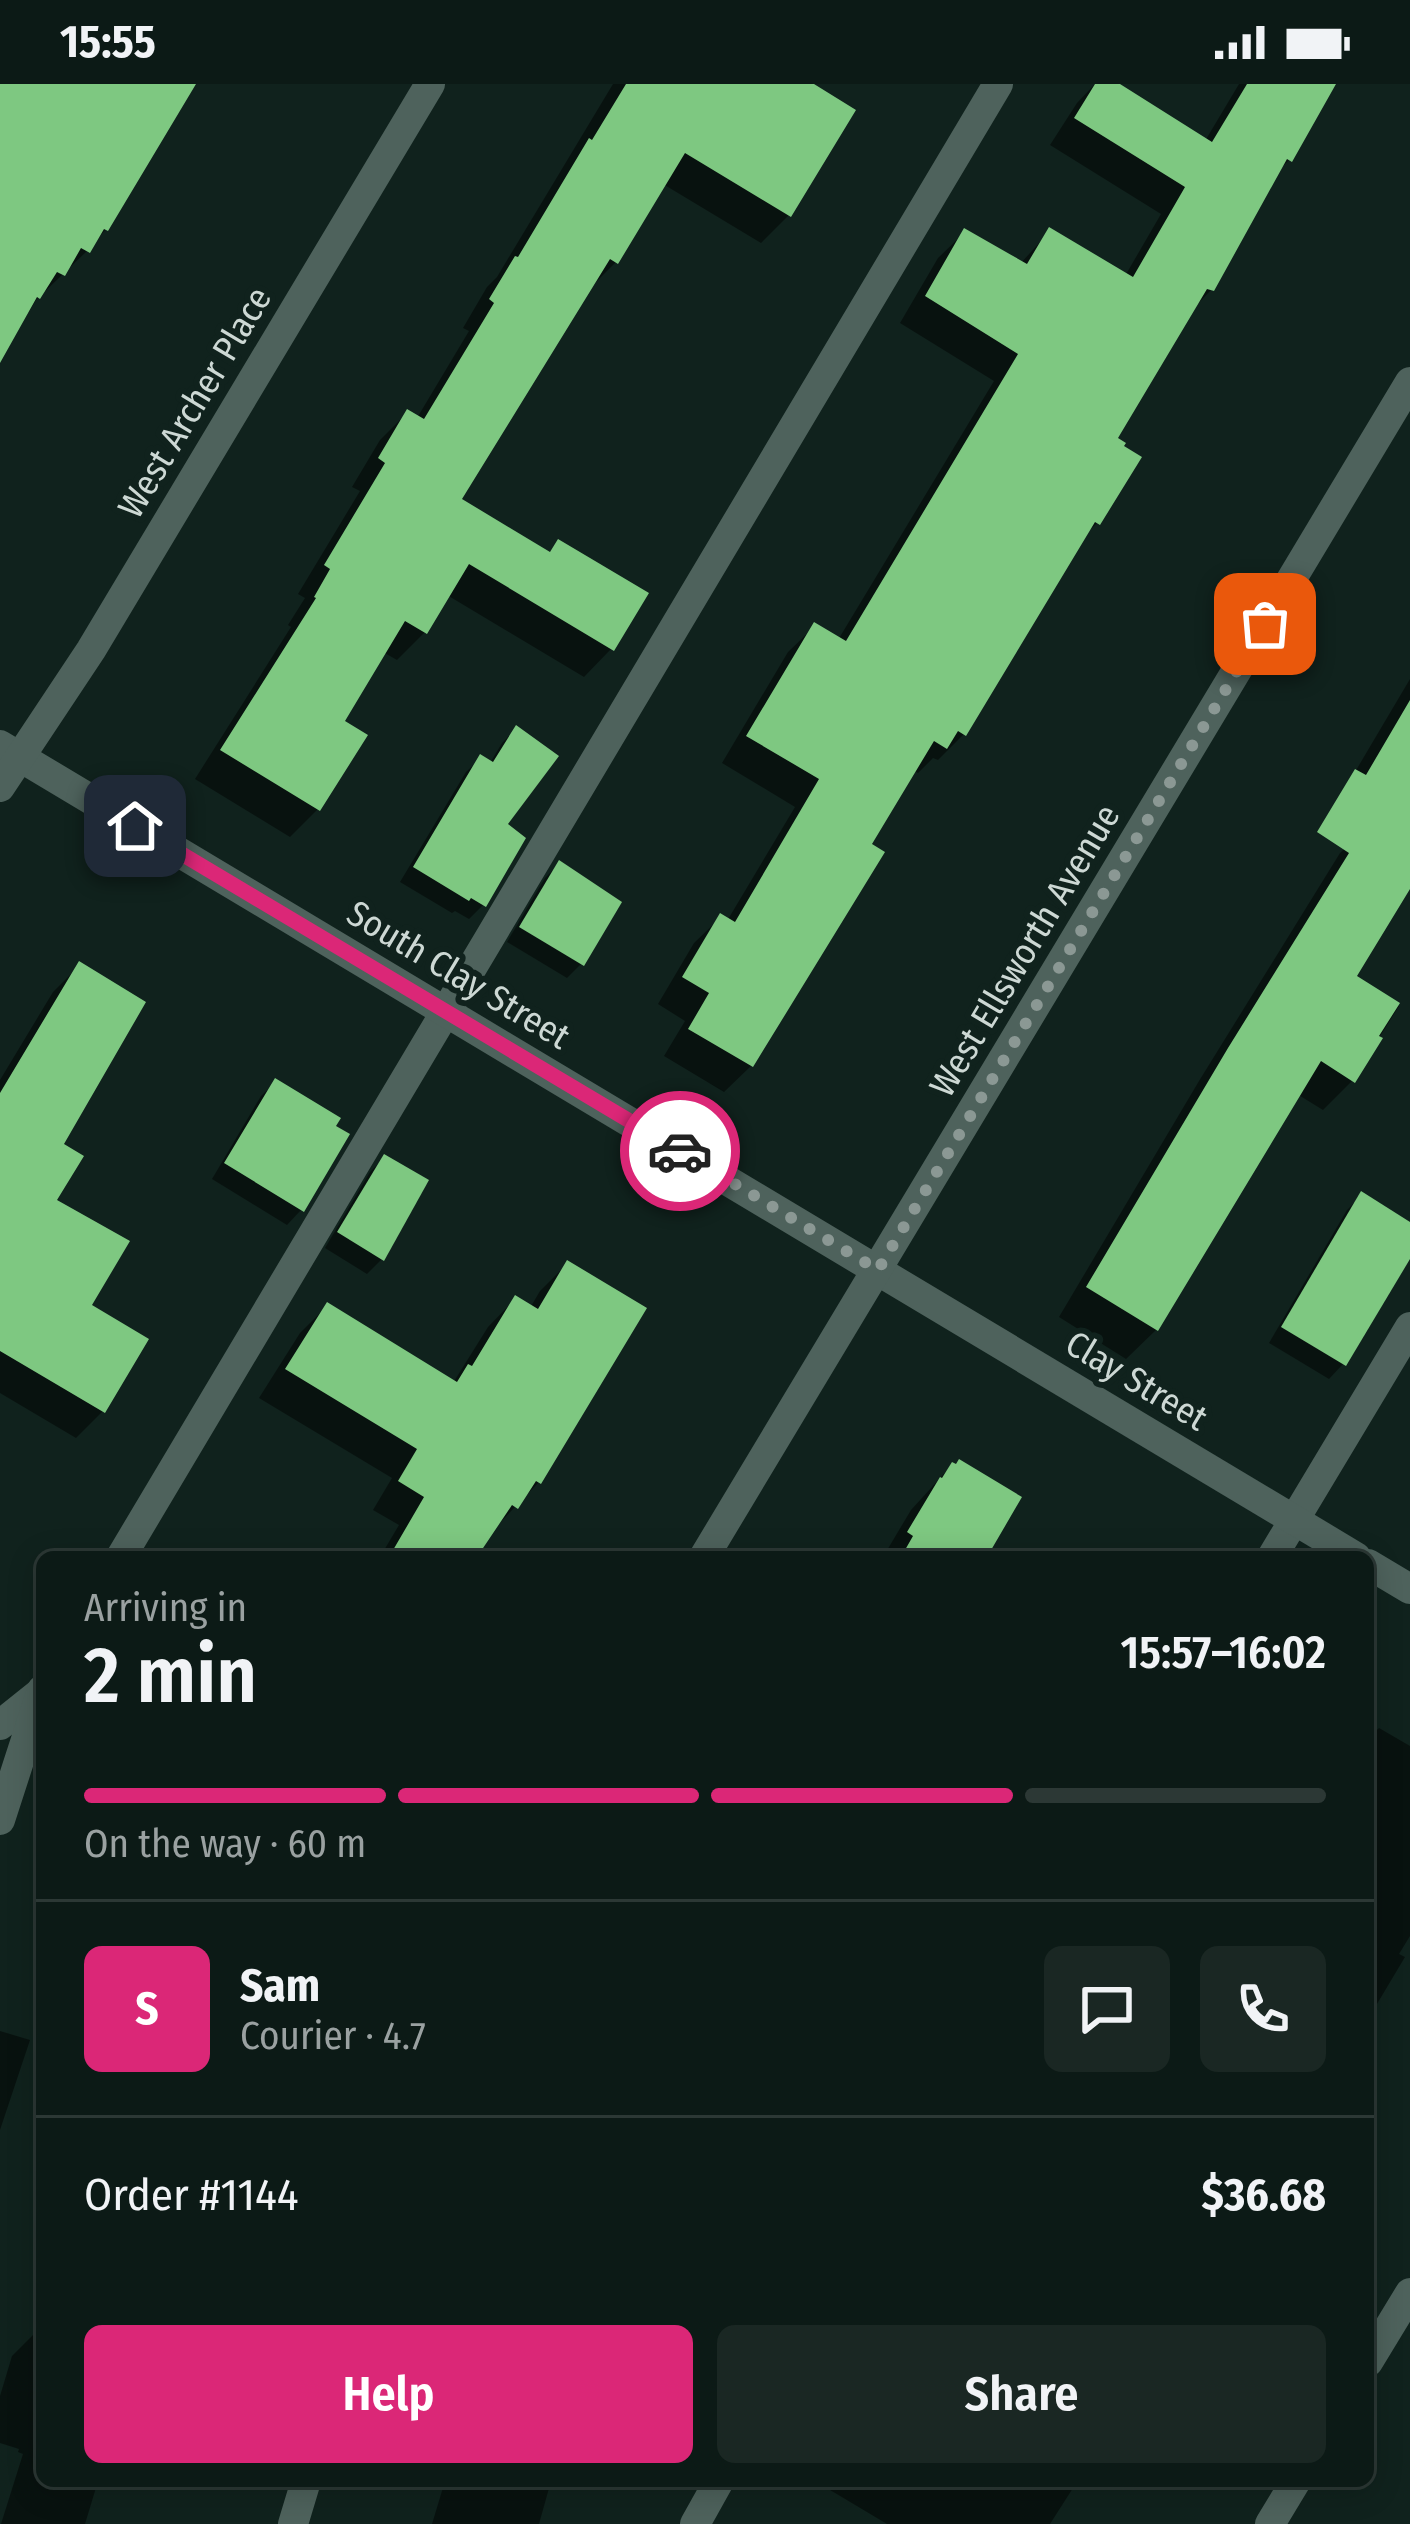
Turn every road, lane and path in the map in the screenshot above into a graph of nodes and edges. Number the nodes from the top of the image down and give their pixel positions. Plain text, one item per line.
1 (430, 84) edge
2 (998, 84) edge
3 (1410, 382) edge
4 (9, 751) edge
5 (0, 787) edge
6 (445, 1011) junction
7 (878, 1270) junction
8 (1410, 1327) edge
9 (1294, 1520) junction
10 (125, 1551) edge
11 (708, 1551) edge
12 (1276, 1551) edge
13 (1346, 1551) edge
14 (1374, 1568) edge
15 (1410, 1589) edge
16 (36, 1696) edge
17 (36, 1708) edge
18 (0, 1725) edge
19 (0, 1820) edge
20 (1410, 2293) edge
21 (1374, 2352) edge
22 (304, 2487) edge
23 (716, 2487) edge
24 (1292, 2487) edge
25 (293, 2524) edge
26 (695, 2524) edge
27 (1270, 2524) edge

1 - 4 street, West Archer Place
2 - 6 street
3 - 7 street, West Ellsworth Avenue
4 - 5 street, West Archer Place
4 - 6 street, South Clay Street
6 - 7 street, South Clay Street
6 - 10 street
7 - 9 street, Clay Street
7 - 11 street, West Ellsworth Avenue
8 - 9 street
9 - 12 street
9 - 13 street, Clay Street
14 - 15 street
16 - 18 street
17 - 19 street
20 - 21 street
22 - 25 street
23 - 26 street
24 - 27 street

